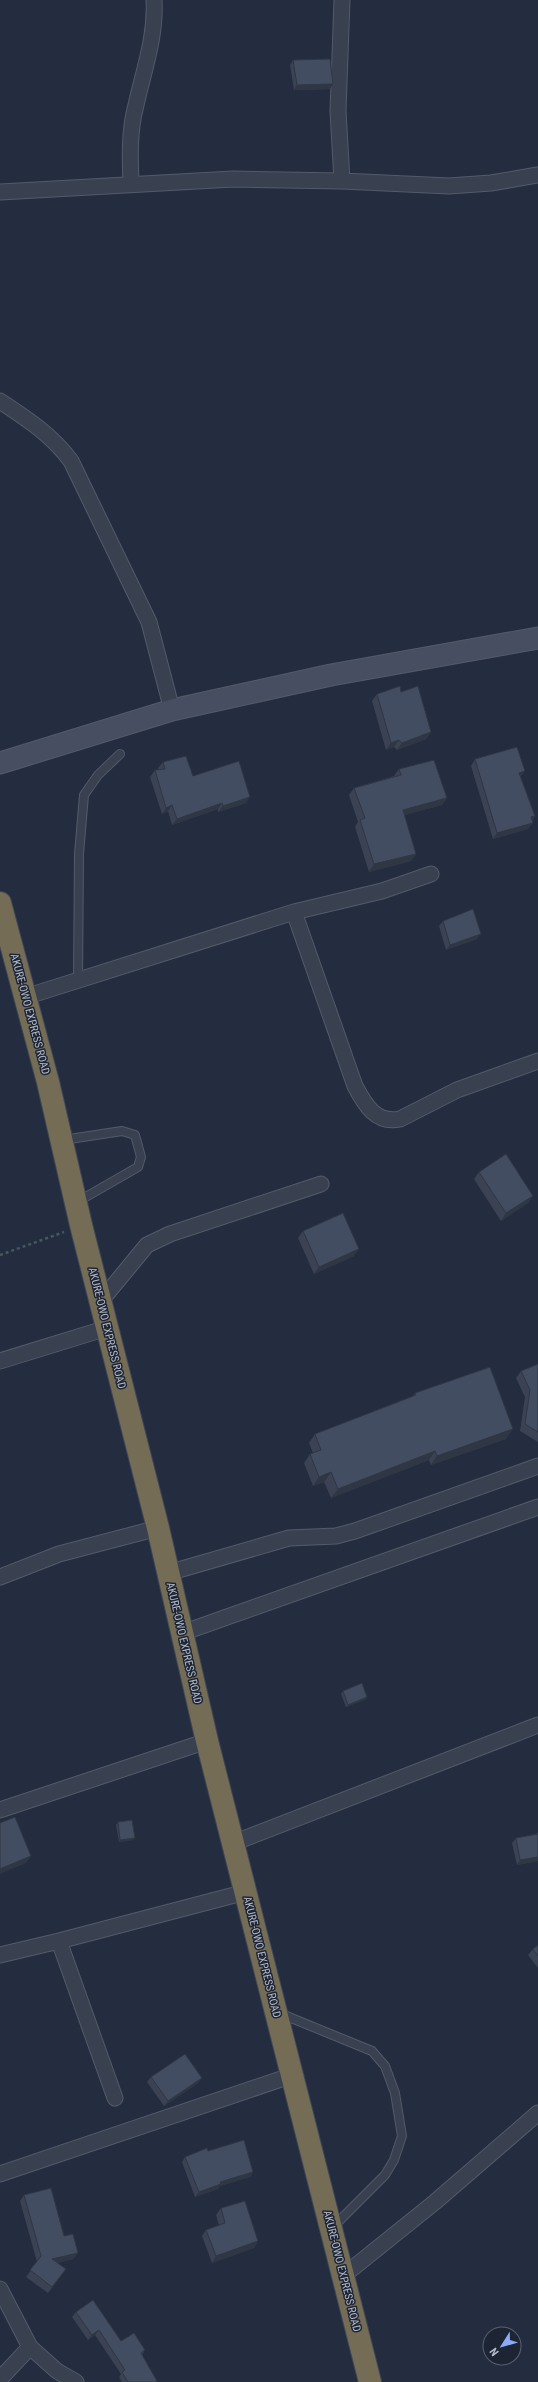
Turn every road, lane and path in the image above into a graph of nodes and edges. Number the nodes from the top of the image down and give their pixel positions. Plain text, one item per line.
1 (154, 0) edge
2 (342, 0) edge
3 (538, 175) edge
4 (342, 181) junction
5 (131, 184) junction
6 (0, 192) edge
7 (0, 401) edge
8 (538, 638) edge
9 (172, 710) junction
10 (120, 754) dead end
11 (0, 763) edge
12 (431, 874) dead end
13 (0, 903) edge
14 (294, 912) junction
15 (78, 980) junction
16 (25, 997) junction
17 (538, 1061) edge
18 (62, 1140) junction
19 (321, 1184) dead end
20 (76, 1202) junction
21 (81, 1225) junction
22 (0, 1255) edge
23 (100, 1302) junction
24 (107, 1328) junction
25 (0, 1361) edge
26 (538, 1466) edge
27 (538, 1507) edge
28 (158, 1528) junction
29 (168, 1573) junction
30 (0, 1578) edge
31 (182, 1633) junction
32 (538, 1725) edge
33 (207, 1741) junction
34 (0, 1810) edge
35 (233, 1843) junction
36 (246, 1892) junction
37 (59, 1941) junction
38 (0, 1955) edge
39 (276, 2012) junction
40 (293, 2076) junction
41 (115, 2098) dead end
42 (538, 2113) edge
43 (0, 2174) edge
44 (331, 2228) junction
45 (343, 2276) junction
46 (0, 2289) edge
47 (30, 2347) junction
48 (1, 2380) edge
49 (76, 2382) edge
50 (370, 2382) edge

1 - 5 street
2 - 4 street
3 - 4 street
4 - 5 street
5 - 6 street
7 - 9 street
8 - 9 street
9 - 11 street
10 - 15 lane
12 - 14 street
13 - 16 highway, AKURE-OWO EXPRESS ROAD
14 - 15 street
14 - 17 street
15 - 16 street
16 - 18 highway, AKURE-OWO EXPRESS ROAD
18 - 20 highway, AKURE-OWO EXPRESS ROAD
18 - 20 lane
19 - 23 street
20 - 21 highway, AKURE-OWO EXPRESS ROAD
21 - 22 path
21 - 23 highway, AKURE-OWO EXPRESS ROAD
23 - 24 highway, AKURE-OWO EXPRESS ROAD
24 - 25 street
24 - 28 highway, AKURE-OWO EXPRESS ROAD
26 - 29 street
27 - 31 street
28 - 29 highway, AKURE-OWO EXPRESS ROAD
28 - 30 street
29 - 31 highway, AKURE-OWO EXPRESS ROAD
31 - 33 highway, AKURE-OWO EXPRESS ROAD
32 - 35 street
33 - 34 street
33 - 35 highway, AKURE-OWO EXPRESS ROAD
35 - 36 highway, AKURE-OWO EXPRESS ROAD
36 - 37 street
36 - 39 highway, AKURE-OWO EXPRESS ROAD
37 - 38 street
37 - 41 street
39 - 40 highway, AKURE-OWO EXPRESS ROAD
39 - 44 lane
40 - 43 street
40 - 44 highway, AKURE-OWO EXPRESS ROAD
42 - 45 street
44 - 45 highway, AKURE-OWO EXPRESS ROAD
45 - 50 highway, AKURE-OWO EXPRESS ROAD
46 - 47 street
47 - 48 street
47 - 49 street

